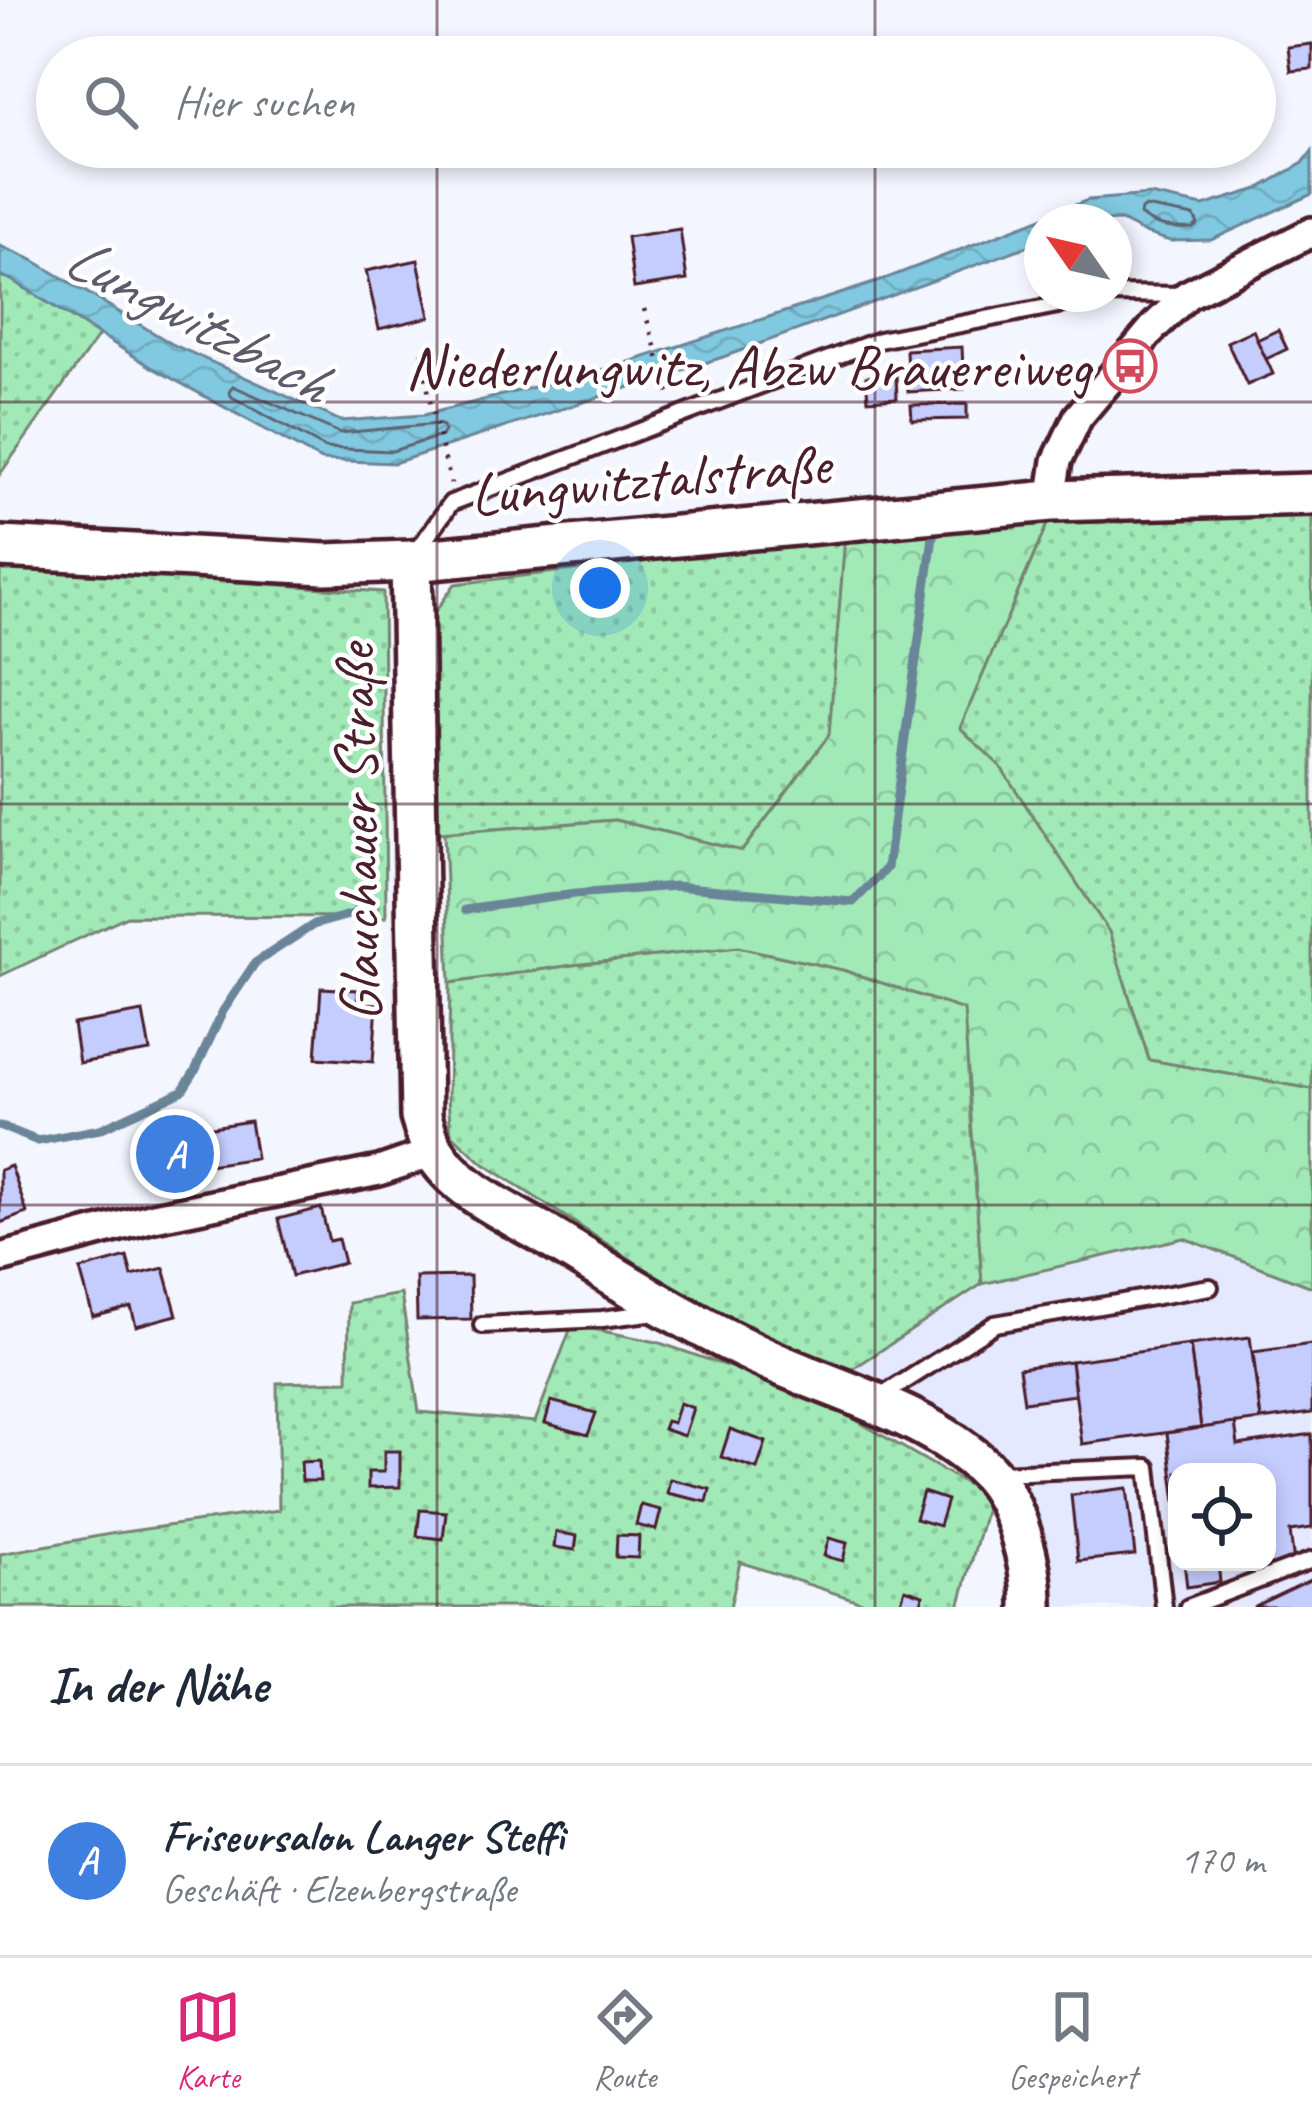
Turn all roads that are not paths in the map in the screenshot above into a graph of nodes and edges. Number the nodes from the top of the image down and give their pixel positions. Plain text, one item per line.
1 (1312, 232) edge
2 (1187, 295) junction
3 (1312, 494) edge
4 (1051, 501) junction
5 (0, 547) edge
6 (411, 560) junction
7 (434, 1152) junction
8 (0, 1258) edge
9 (1210, 1287) dead end
10 (665, 1307) junction
11 (482, 1325) dead end
12 (871, 1403) junction
13 (991, 1474) junction
14 (1312, 1560) edge
15 (1032, 1607) edge
16 (1165, 1607) edge
17 (1188, 1607) edge

1 - 2 street, Glauchauer Straße
2 - 4 street, Glauchauer Straße
2 - 6 lane, Glauchauer Straße
3 - 4 street, Lungwitztalstraße
4 - 6 street, Lungwitztalstraße
5 - 6 street, Lungwitztalstraße
6 - 7 street, Glauchauer Straße
7 - 8 street
7 - 10 street
9 - 12 lane
10 - 11 lane
10 - 12 street
12 - 13 street
13 - 15 street
13 - 16 lane
14 - 17 lane

